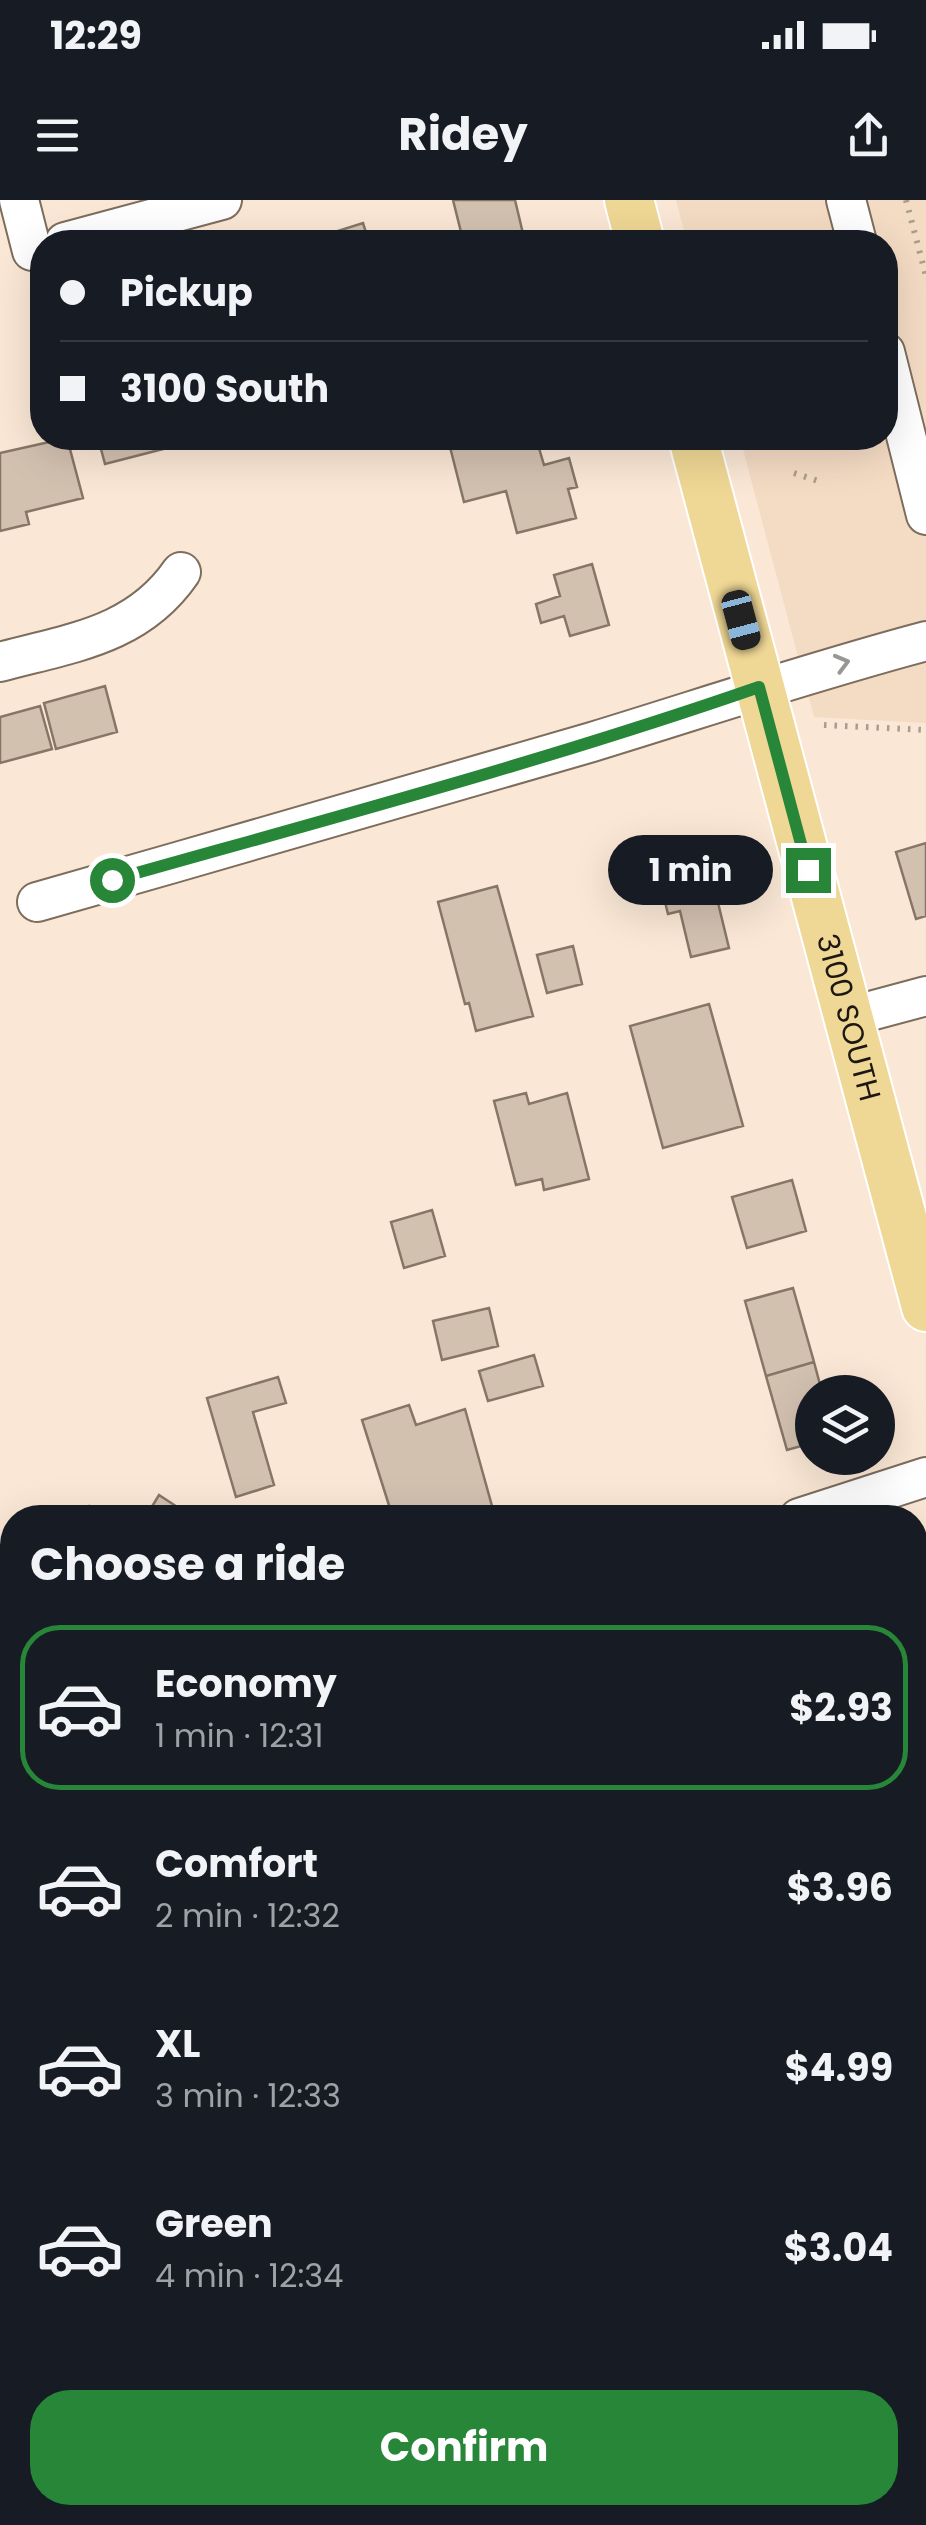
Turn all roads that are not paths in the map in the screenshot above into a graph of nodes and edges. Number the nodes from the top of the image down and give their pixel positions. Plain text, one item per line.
1 (18, 200) edge
2 (222, 200) edge
3 (629, 200) edge
4 (846, 200) edge
5 (112, 230) edge
6 (637, 230) edge
7 (854, 230) edge
8 (30, 236) edge
9 (898, 403) edge
10 (695, 450) edge
11 (926, 514) edge
12 (181, 572) dead end
13 (926, 640) edge
14 (0, 662) edge
15 (759, 687) junction
16 (36, 902) dead end
17 (926, 996) edge
18 (848, 1017) junction
19 (926, 1307) edge
20 (926, 1477) edge
21 (839, 1505) edge

1 - 8 street
2 - 5 street
3 - 6 main road
4 - 7 street
9 - 11 street
10 - 15 main road, 3100 SOUTH
12 - 14 street
15 -> 13 street
15 - 16 street
15 - 18 main road, 3100 SOUTH
17 - 18 street
18 - 19 main road, 3100 SOUTH
20 - 21 street

